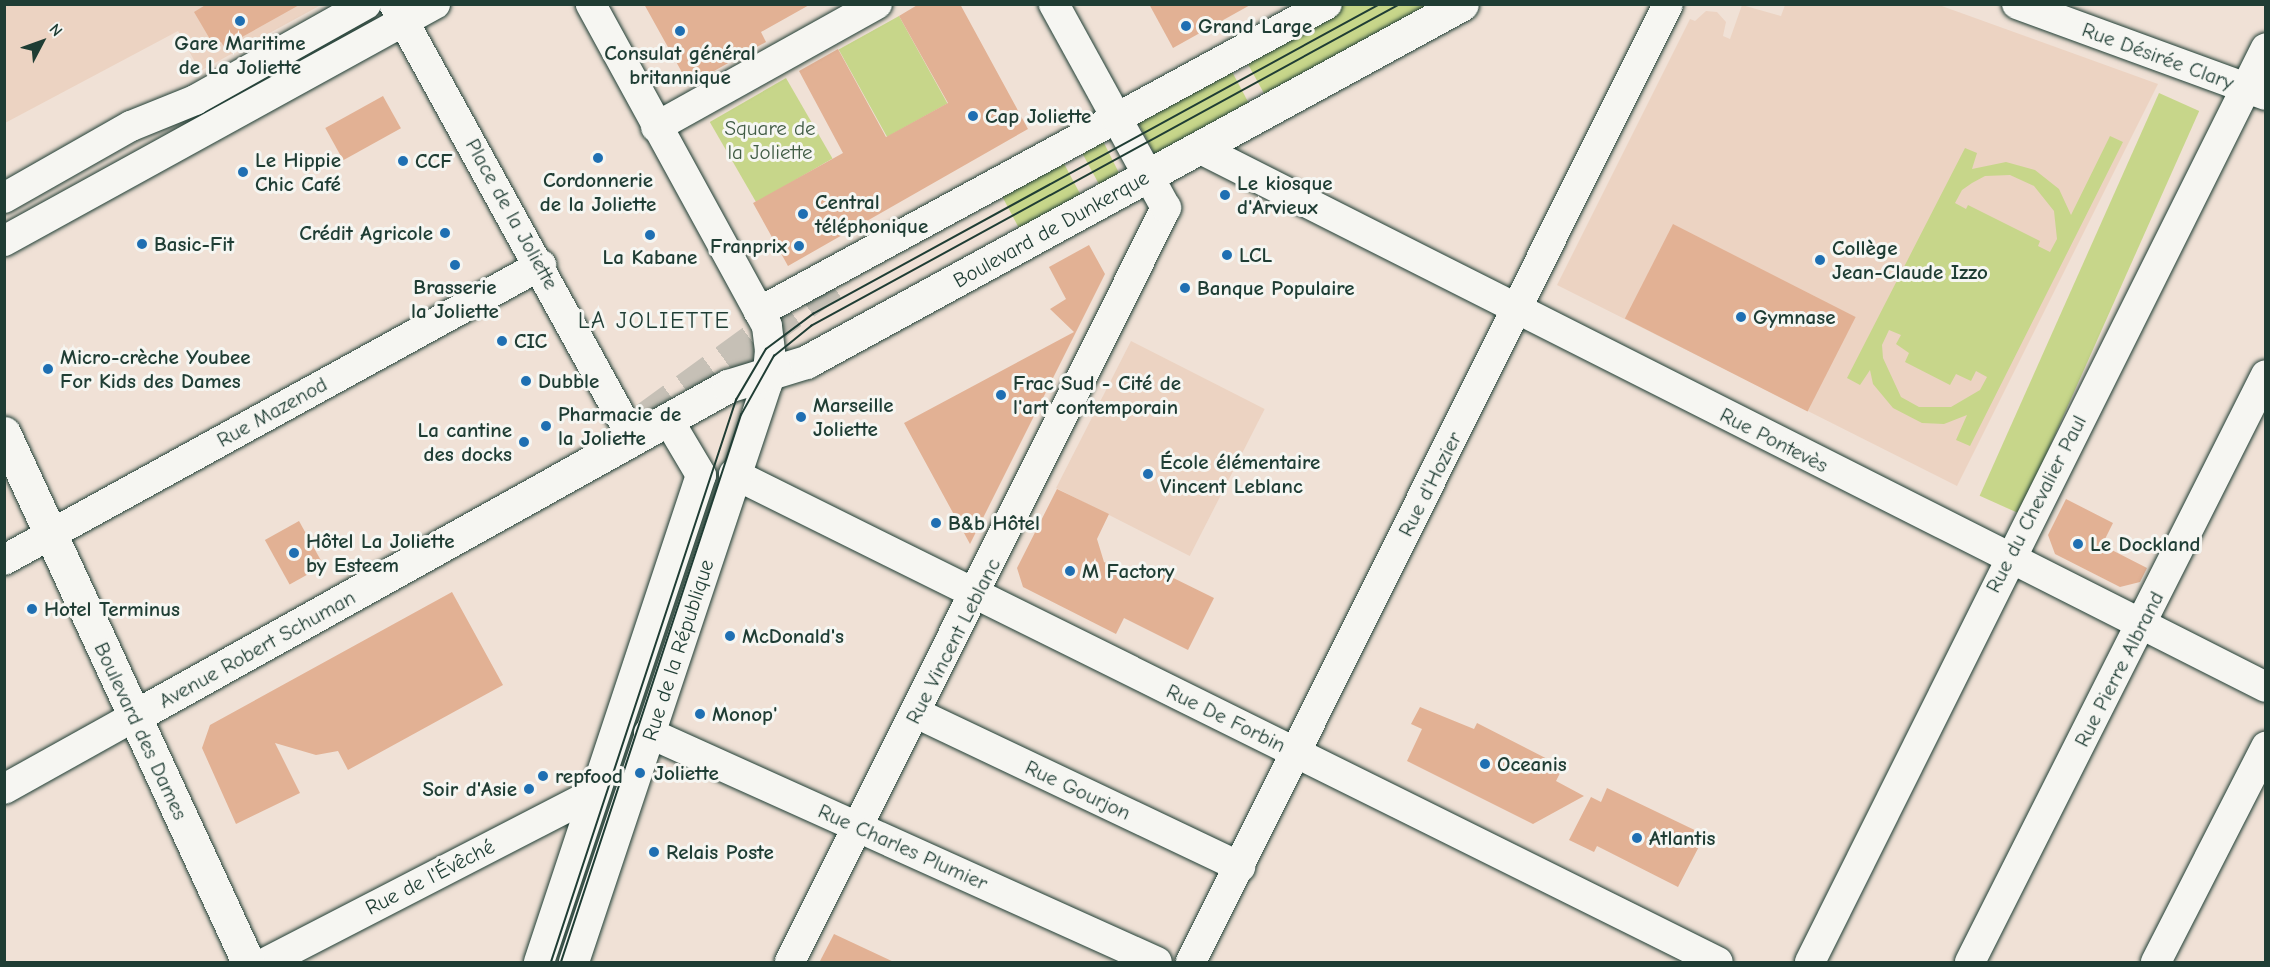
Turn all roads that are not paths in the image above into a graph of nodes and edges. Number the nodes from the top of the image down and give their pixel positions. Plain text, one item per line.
1 (366, 4) edge
2 (435, 4) edge
3 (591, 4) edge
4 (877, 4) edge
5 (1054, 4) edge
6 (1327, 4) edge
7 (1462, 4) edge
8 (1668, 4) edge
9 (2017, 4) edge
10 (399, 13) edge
11 (2265, 48) edge
12 (2255, 91) edge
13 (1117, 119) junction
14 (657, 127) junction
15 (1199, 148) junction
16 (1149, 176) junction
17 (4, 198) edge
18 (4, 241) edge
19 (541, 265) junction
20 (1516, 311) junction
21 (759, 312) junction
22 (769, 372) junction
23 (2265, 375) edge
24 (669, 421) junction
25 (4, 433) edge
26 (634, 440) junction
27 (734, 474) junction
28 (48, 536) junction
29 (2009, 558) junction
30 (4, 561) edge
31 (977, 595) junction
32 (2142, 625) junction
33 (2265, 687) edge
34 (916, 713) junction
35 (135, 716) junction
36 (650, 733) junction
37 (2265, 747) edge
38 (1295, 752) junction
39 (4, 789) edge
40 (594, 793) junction
41 (858, 826) junction
42 (1240, 867) junction
43 (248, 963) edge
44 (267, 963) edge
45 (539, 963) edge
46 (574, 963) edge
47 (790, 963) edge
48 (1156, 963) edge
49 (1191, 963) edge
50 (1718, 963) edge
51 (1810, 963) edge
52 (1970, 963) edge
53 (2156, 963) edge

1 - 17 street
2 - 10 street
3 - 14 street
4 - 14 street
5 - 13 street
6 - 13 street
7 - 15 main road, Boulevard de Dunkerque
8 - 20 street, Rue d'Hozier
9 - 12 street, Rue Désirée Clary
10 - 18 street
10 - 19 street, Place de la Joliette
11 - 12 street, Rue du Chevalier Paul
12 - 29 street, Rue du Chevalier Paul
13 - 16 street
13 - 21 street
14 - 21 street
15 - 16 main road, Boulevard de Dunkerque
15 - 20 street, Rue Pontevès
16 - 22 main road, Boulevard de Dunkerque
16 - 31 street, Rue Vincent Leblanc
19 - 26 street, Place de la Joliette
19 - 28 street, Rue Mazenod
20 - 29 street, Rue Pontevès
20 - 38 street, Rue d'Hozier
21 - 22 street
22 - 24 main road, Boulevard de Dunkerque
22 - 27 street, Rue de la République
23 - 32 street, Rue Pierre Albrand
24 - 26 main road, Boulevard de Dunkerque
24 - 40 street, Rue de la République
25 - 28 main road, Boulevard des Dames
26 - 35 main road, Avenue Robert Schuman
27 - 31 street, Rue De Forbin
27 - 36 street, Rue de la République
28 - 30 street, Rue Mazenod
28 - 35 main road, Boulevard des Dames
29 - 32 street, Rue Pontevès
29 - 51 street, Rue du Chevalier Paul
31 - 34 street, Rue Vincent Leblanc
31 - 38 street, Rue De Forbin
32 - 33 street, Rue Pontevès
32 - 52 street, Rue Pierre Albrand
34 - 41 street, Rue Vincent Leblanc
34 - 42 street, Rue Gourjon
35 - 39 street, Avenue Robert Schuman
35 - 43 main road, Boulevard des Dames
36 - 41 street, Rue Charles Plumier
36 - 46 street, Rue de la République
37 - 53 street
38 - 42 street, Rue d'Hozier
38 - 50 street, Rue De Forbin
40 - 44 street, Rue de l'Évêché
40 - 45 street, Rue de la République
41 - 47 street, Rue Vincent Leblanc
41 - 48 street, Rue Charles Plumier
42 - 49 street, Rue d'Hozier

